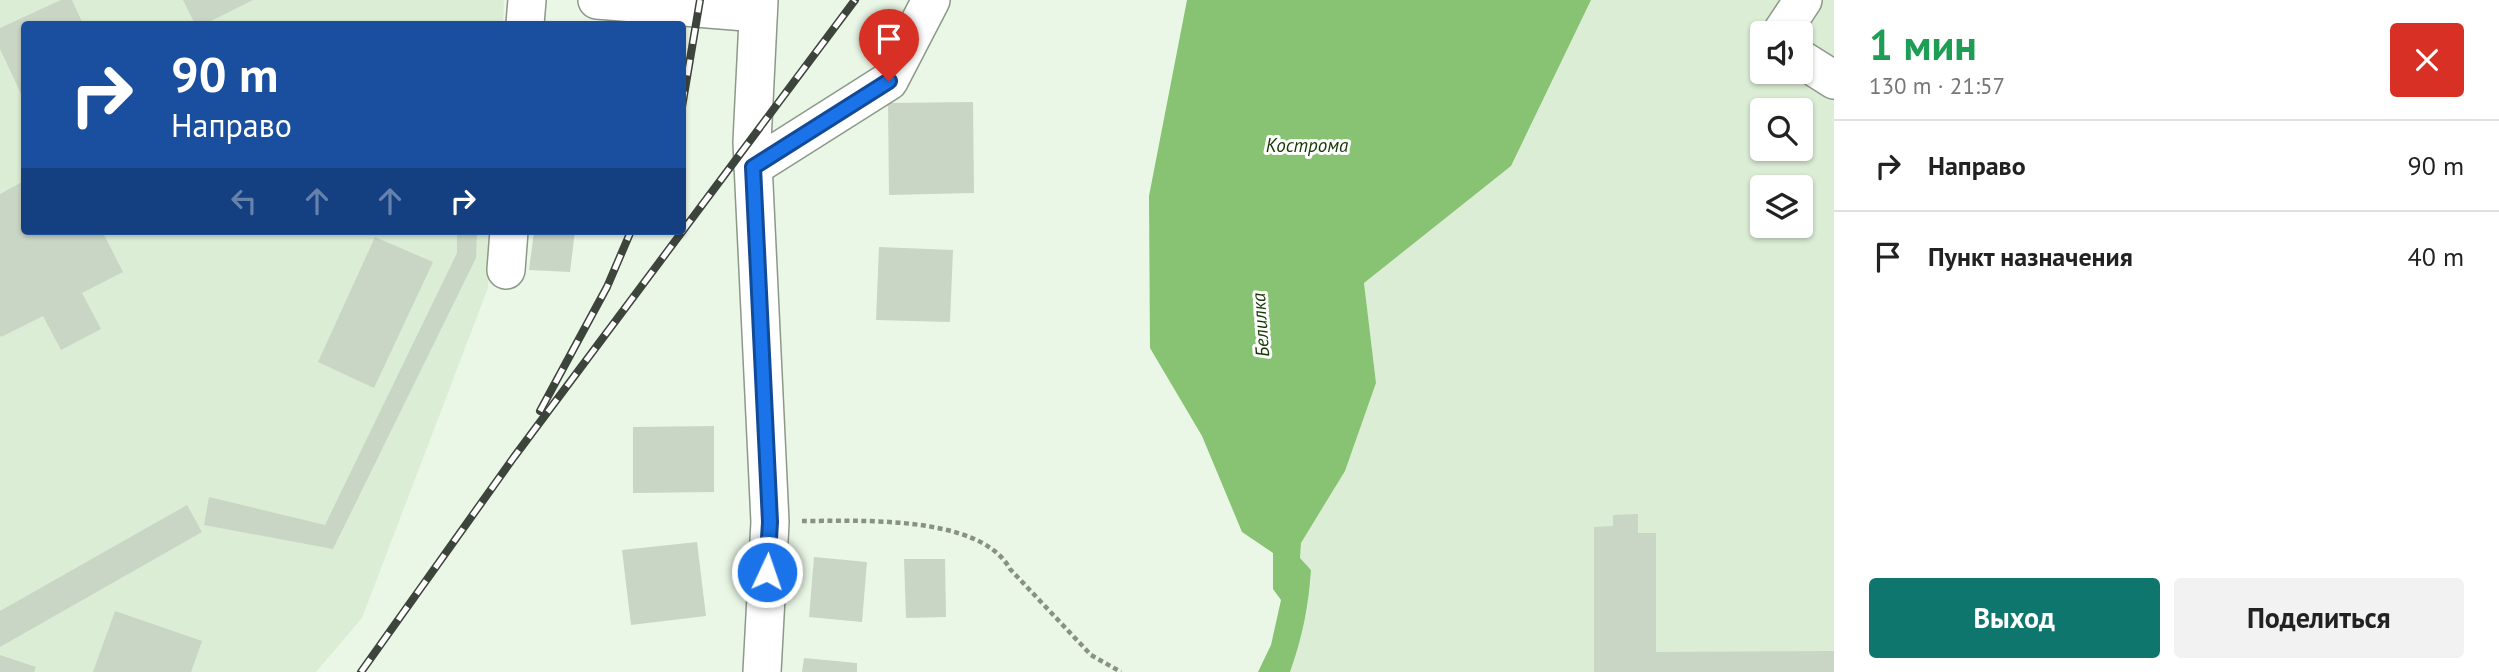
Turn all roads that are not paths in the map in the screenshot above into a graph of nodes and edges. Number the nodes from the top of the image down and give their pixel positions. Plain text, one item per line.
1 (527, 0) edge
2 (597, 0) edge
3 (931, 0) edge
4 (1803, 0) edge
5 (759, 6) edge
6 (526, 21) edge
7 (1789, 21) edge
8 (1813, 67) edge
9 (1834, 80) edge
10 (753, 167) junction
11 (509, 235) edge
12 (506, 270) dead end
13 (762, 672) edge

1 - 6 street
2 - 5 street
3 - 10 street
4 - 7 street
5 - 10 street
8 - 9 street
10 - 13 street
11 - 12 street

